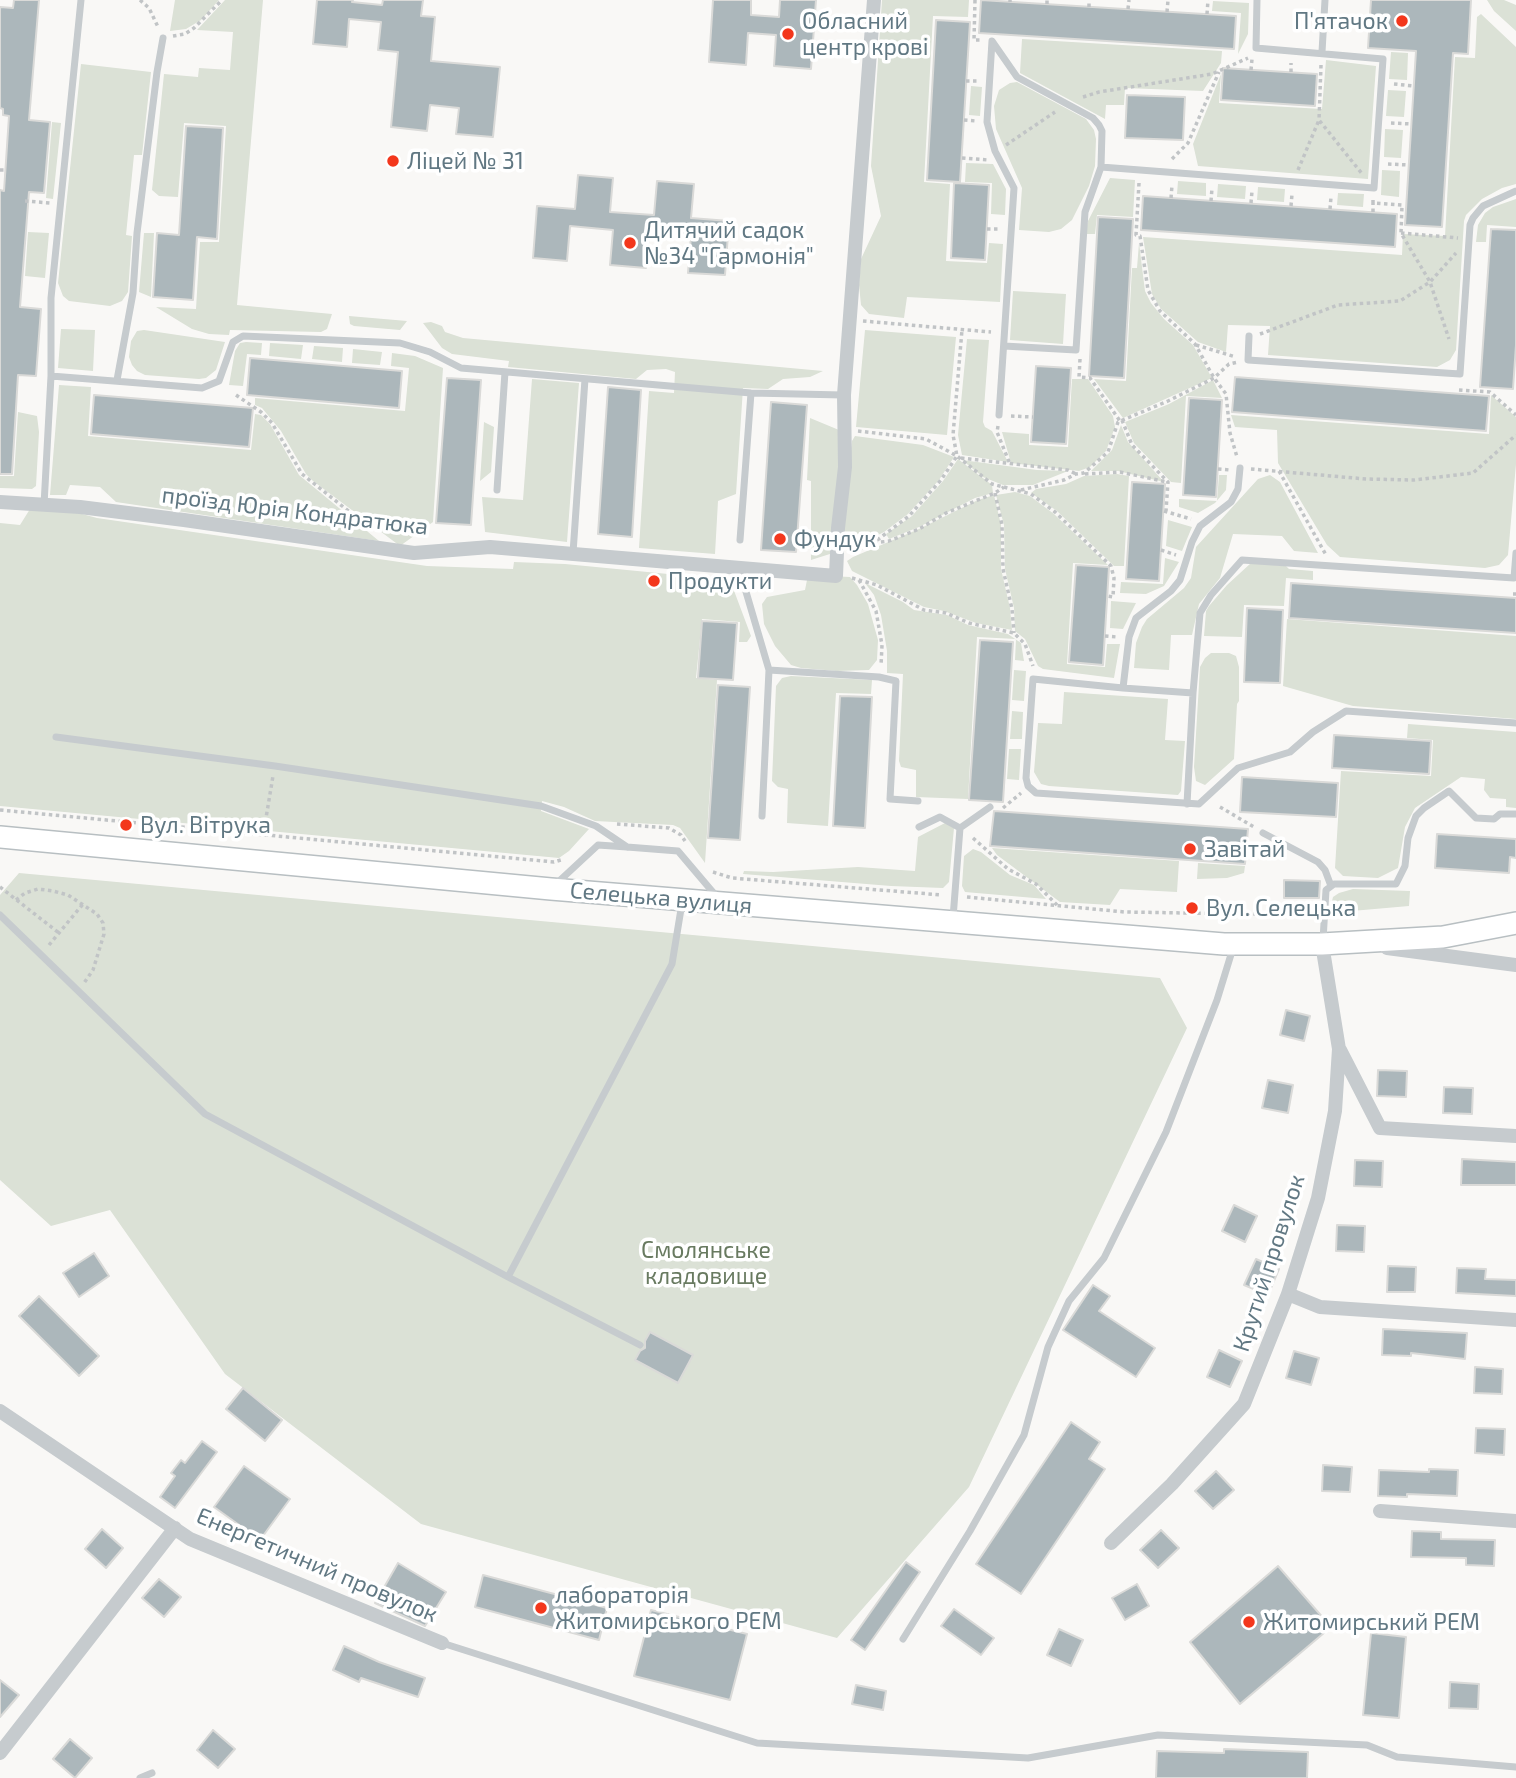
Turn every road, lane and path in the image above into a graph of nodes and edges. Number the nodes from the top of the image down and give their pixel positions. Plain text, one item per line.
1 (81, 0) edge
2 (140, 0) edge
3 (222, 0) edge
4 (874, 0) edge
5 (975, 0) edge
6 (1090, 0) edge
7 (1129, 0) edge
8 (1168, 0) edge
9 (1208, 0) edge
10 (1257, 0) edge
11 (1325, 0) edge
12 (1089, 7) dead end
13 (1128, 9) dead end
14 (1167, 12) dead end
15 (1207, 14) dead end
16 (163, 38) junction
17 (992, 41) junction
18 (1322, 52) junction
19 (1251, 69) dead end
20 (1220, 70) junction
21 (1381, 84) junction
22 (1414, 86) dead end
23 (1067, 104) junction
24 (1319, 120) junction
25 (1378, 122) junction
26 (1412, 124) dead end
27 (995, 151) junction
28 (962, 159) dead end
29 (1000, 160) junction
30 (1376, 163) junction
31 (1409, 165) dead end
32 (1101, 167) junction
33 (1140, 170) junction
34 (1160, 172) junction
35 (1292, 182) junction
36 (1374, 188) junction
37 (1516, 191) edge
38 (24, 201) dead end
39 (1373, 203) junction
40 (60, 204) junction
41 (1373, 212) dead end
42 (1401, 233) junction
43 (1469, 239) junction
44 (1430, 282) junction
45 (850, 320) junction
46 (962, 330) junction
47 (1005, 332) junction
48 (1250, 336) joint
49 (1195, 344) junction
50 (1004, 346) junction
51 (1080, 360) dead end
52 (1248, 360) junction
53 (505, 372) junction
54 (1460, 374) junction
55 (51, 376) junction
56 (1214, 378) junction
57 (585, 379) junction
58 (117, 380) junction
59 (1459, 390) dead end
60 (751, 393) junction
61 (236, 395) dead end
62 (844, 395) junction
63 (999, 415) junction
64 (1516, 415) edge
65 (1033, 417) dead end
66 (1121, 421) junction
67 (1221, 428) dead end
68 (1229, 428) junction
69 (846, 429) junction
70 (1516, 435) edge
71 (958, 457) junction
72 (1010, 464) junction
73 (1240, 468) junction
74 (1279, 471) junction
75 (1078, 474) junction
76 (1168, 482) junction
77 (1004, 487) junction
78 (497, 490) dead end
79 (1019, 490) junction
80 (995, 494) junction
81 (0, 502) edge
82 (44, 505) junction
83 (1203, 522) junction
84 (740, 540) dead end
85 (872, 544) junction
86 (398, 551) junction
87 (573, 553) junction
88 (1516, 553) edge
89 (837, 559) junction
90 (1332, 566) junction
91 (739, 569) junction
92 (836, 576) junction
93 (858, 578) junction
94 (1107, 596) dead end
95 (1014, 633) junction
96 (1033, 666) dead end
97 (769, 670) junction
98 (879, 677) junction
99 (1124, 688) junction
100 (1193, 693) junction
101 (1516, 723) edge
102 (56, 737) dead end
103 (275, 766) junction
104 (1028, 786) junction
105 (918, 801) dead end
106 (1187, 804) junction
107 (990, 807) joint
108 (1220, 807) dead end
109 (0, 810) edge
110 (1516, 814) edge
111 (762, 816) dead end
112 (596, 826) junction
113 (919, 827) dead end
114 (960, 828) junction
115 (1263, 832) joint
116 (263, 836) junction
117 (0, 837) edge
118 (688, 846) dead end
119 (628, 847) junction
120 (565, 858) dead end
121 (709, 870) dead end
122 (0, 887) edge
123 (1331, 887) junction
124 (551, 889) junction
125 (955, 896) junction
126 (682, 899) junction
127 (16, 900) junction
128 (722, 903) junction
129 (83, 904) junction
130 (1057, 905) junction
131 (0, 915) edge
132 (1324, 915) junction
133 (953, 923) junction
134 (1516, 923) edge
135 (59, 933) junction
136 (1234, 944) junction
137 (1322, 944) junction
138 (41, 954) junction
139 (1516, 965) edge
140 (79, 991) junction
141 (1339, 1049) junction
142 (1516, 1136) edge
143 (508, 1277) junction
144 (1288, 1294) junction
145 (1516, 1320) edge
146 (640, 1345) dead end
147 (0, 1411) edge
148 (1380, 1511) dead end
149 (1516, 1521) edge
150 (175, 1528) junction
151 (1111, 1543) dead end
152 (903, 1639) dead end
153 (442, 1643) joint
154 (0, 1753) edge
155 (1516, 1767) edge
156 (152, 1773) dead end
157 (140, 1778) edge

1 - 40 lane
2 - 16 path
3 - 16 path
4 - 45 street
5 - 17 path
6 - 12 path
7 - 13 path
8 - 14 path
9 - 15 path
10 - 18 lane
11 - 18 lane
16 - 58 lane
17 - 23 lane
17 - 27 lane
18 - 21 lane
18 - 24 path
19 - 20 path
20 - 23 path
20 - 34 path
21 - 22 path
21 - 25 lane
23 - 27 path
23 - 32 lane
24 - 35 path
24 - 36 path
25 - 26 path
25 - 30 lane
27 - 29 lane
28 - 29 path
29 - 47 lane
30 - 31 path
30 - 36 lane
32 - 33 lane
32 - 50 lane
33 - 34 lane
33 - 49 path
34 - 35 lane
35 - 36 lane
36 - 39 path
37 - 43 lane
38 - 40 path
39 - 41 path
39 - 42 path
40 - 55 lane
42 - 43 path
42 - 44 path
43 - 44 path
43 - 54 lane
44 - 48 path
44 - 54 path
45 - 46 path
45 - 62 street
46 - 47 path
46 - 71 path
47 - 50 lane
48 - 52 lane
49 - 52 path
49 - 56 path
50 - 63 lane
51 - 66 path
52 - 54 lane
52 - 56 path
53 - 57 lane
53 - 58 lane
53 - 78 lane
55 - 58 lane
55 - 82 lane
56 - 66 path
56 - 68 path
57 - 60 lane
57 - 87 lane
59 - 64 path
60 - 62 lane
60 - 84 lane
61 - 86 path
62 - 69 street
63 - 65 path
63 - 72 path
66 - 75 path
66 - 76 path
67 - 68 path
68 - 73 path
69 - 71 path
69 - 89 street
70 - 74 path
71 - 72 path
71 - 77 path
71 - 85 path
72 - 75 path
73 - 74 path
73 - 83 lane
74 - 90 path
75 - 76 path
75 - 79 path
76 - 83 path
77 - 79 path
77 - 80 path
79 - 94 path
80 - 85 path
80 - 95 path
81 - 82 street, проїзд Юрія Кондратюка
82 - 86 street, проїзд Юрія Кондратюка
83 - 99 lane
85 - 89 path
86 - 87 street, проїзд Юрія Кондратюка
87 - 91 street, проїзд Юрія Кондратюка
88 - 90 lane
89 - 92 street
90 - 100 lane
91 - 92 street, проїзд Юрія Кондратюка
91 - 97 lane
92 - 93 path
93 - 95 path
93 - 98 path
95 - 96 path
97 - 98 lane
97 - 111 lane
98 - 105 lane
99 - 100 lane
99 - 104 lane
100 - 106 lane
101 - 106 lane
102 - 103 lane
103 - 112 lane
103 - 116 path
104 - 106 lane
104 - 107 path
107 - 114 lane
108 - 115 path
109 - 116 path
110 - 123 lane
112 - 118 path
112 - 119 lane
113 - 114 lane
114 - 125 lane
114 - 130 path
115 - 123 lane
116 - 120 path
117 - 124 street, Селецька вулиця
119 - 124 lane
119 - 128 lane
121 - 125 path
122 - 127 path
123 - 132 lane
124 - 126 street, Селецька вулиця
125 - 130 path
125 - 133 lane
126 - 128 street, Селецька вулиця
126 - 143 lane
127 - 129 path
127 - 135 path
128 - 133 street, Селецька вулиця
129 - 135 path
129 - 140 path
130 - 132 path
131 - 138 lane
132 - 137 lane
133 - 136 street, Селецька вулиця
134 - 137 street, Селецька вулиця
135 - 138 path
136 - 137 street, Селецька вулиця
136 - 152 lane
137 - 139 street, Селецька вулиця
137 - 141 street, Крутий провулок
138 - 140 lane
140 - 143 lane
141 - 142 street
141 - 144 street, Крутий провулок
143 - 146 lane
144 - 145 street
144 - 151 street, Крутий провулок
147 - 150 street, Енергетичний провулок
148 - 149 street
150 - 153 street, Енергетичний провулок
150 - 154 street
153 - 155 lane
156 - 157 lane

